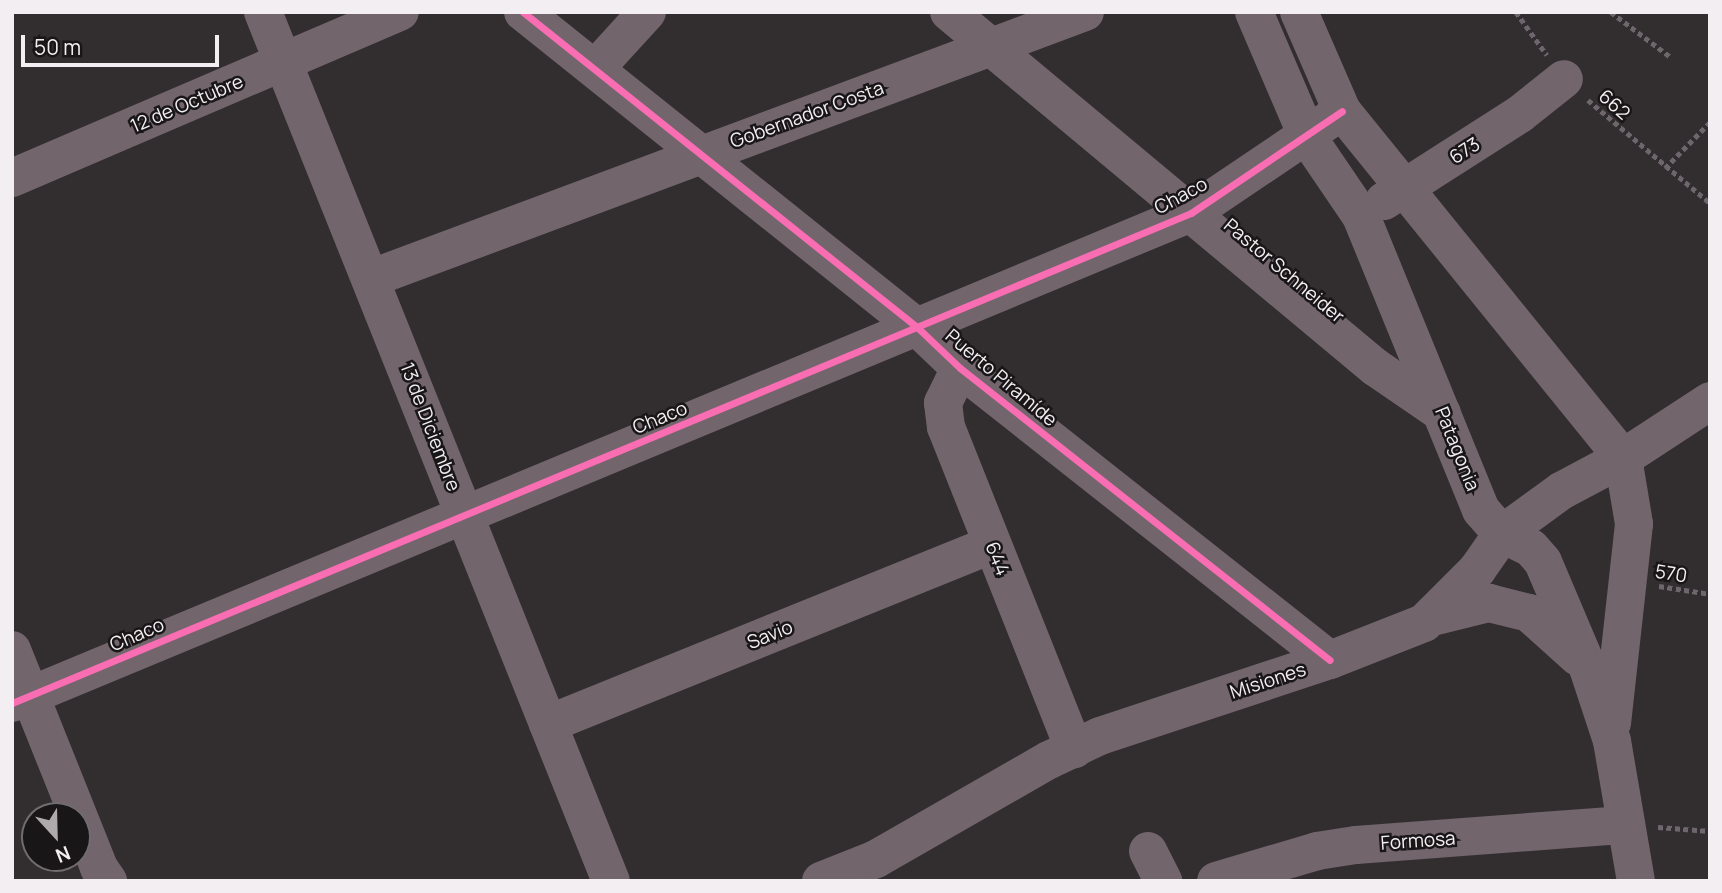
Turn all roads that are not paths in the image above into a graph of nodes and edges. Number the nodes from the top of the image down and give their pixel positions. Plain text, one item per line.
1 (263, 12) edge
2 (400, 12) edge
3 (523, 12) edge
4 (647, 12) edge
5 (949, 12) edge
6 (1085, 12) edge
7 (1254, 12) edge
8 (1299, 12) edge
9 (993, 48) junction
10 (284, 64) junction
11 (595, 69) junction
12 (1564, 79) road end
13 (1342, 111) junction
14 (1308, 138) junction
15 (702, 153) junction
16 (12, 178) edge
17 (1406, 188) junction
18 (1191, 213) junction
19 (1361, 216) junction
20 (372, 278) junction
21 (918, 328) junction
22 (960, 368) junction
23 (1710, 401) edge
24 (1442, 413) junction
25 (1623, 458) junction
26 (465, 516) junction
27 (1502, 534) junction
28 (991, 545) junction
29 (1436, 616) junction
30 (12, 650) edge
31 (1329, 660) junction
32 (1588, 667) junction
33 (22, 699) edge
34 (548, 724) junction
35 (1610, 736) junction
36 (1074, 749) junction
37 (1624, 825) junction
38 (880, 870) edge
39 (102, 877) edge
40 (611, 881) edge
41 (821, 881) edge
42 (1216, 881) edge
43 (1636, 881) edge

1 - 10 street, 13 de Diciembre
2 - 10 street, 12 de Octubre
3 - 11 street, Puerto Piramíde
4 - 11 street
5 - 9 street, Pastor Schneider
6 - 9 street, Gobernador Costa
7 - 14 street, Patagonia
8 - 13 street
9 - 15 street, Gobernador Costa
9 - 18 street, Pastor Schneider
10 - 16 street, 12 de Octubre
10 - 20 street, 13 de Diciembre
11 - 15 street, Puerto Piramíde
12 - 17 street, 673
13 - 14 street, Chaco
13 - 17 street
14 - 18 street, Chaco
14 - 19 street, Patagonia
15 - 20 street, Gobernador Costa
15 - 21 street, Puerto Piramíde
17 - 19 street, 673
17 - 25 street
18 - 21 street, Chaco
18 - 24 street, Pastor Schneider
19 - 24 street, Patagonia
20 - 26 street, 13 de Diciembre
21 - 22 street, Puerto Piramíde
21 - 26 street, Chaco
22 - 28 street, 644
22 - 31 street, Puerto Piramíde
23 - 25 street, Misiones
24 - 27 street, Patagonia
25 - 27 street, Misiones
25 - 35 street
26 - 33 street, Chaco
26 - 34 street, 13 de Diciembre
27 - 29 street, Misiones
27 - 32 street, Patagonia
28 - 34 street, Savio
28 - 36 street, 644
29 - 31 street, Misiones
29 - 32 street
30 - 33 street
31 - 36 street, Misiones
32 - 35 street, Patagonia
33 - 39 street
34 - 40 street, 13 de Diciembre
35 - 37 street, Patagonia
36 - 38 street, Misiones
37 - 42 street, Formosa
37 - 43 street, Patagonia
38 - 41 street, Misiones

